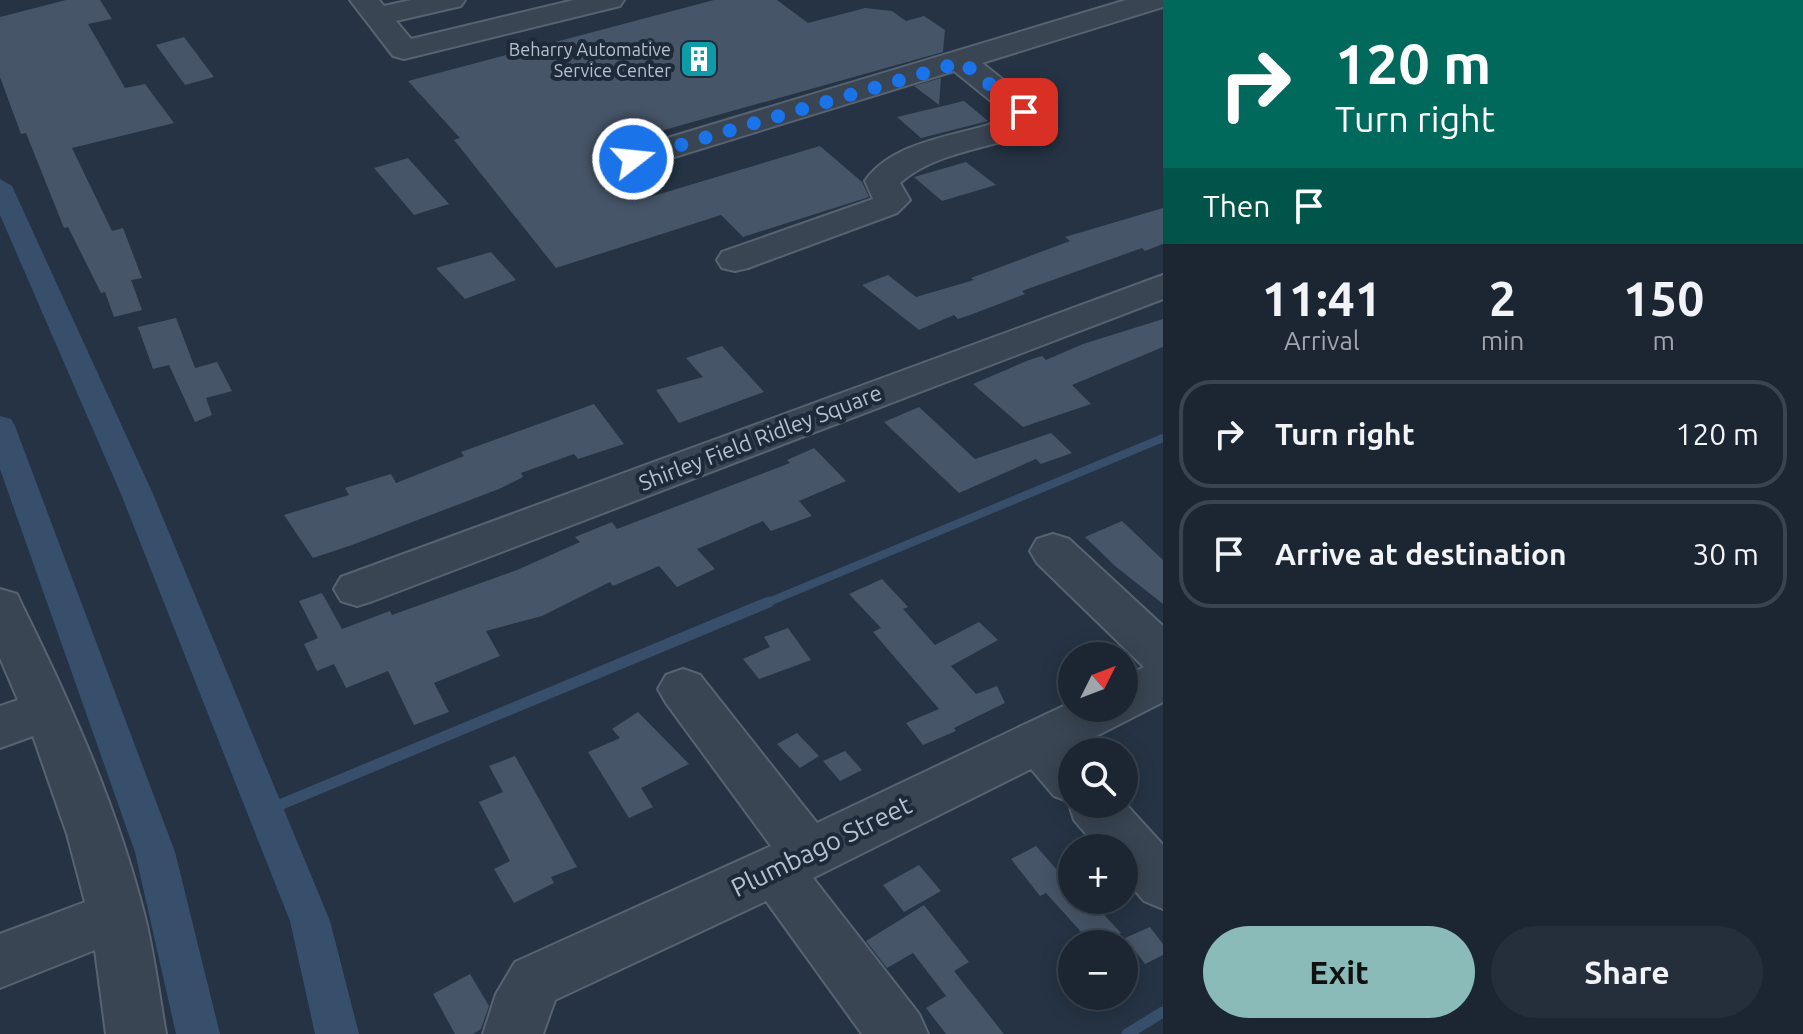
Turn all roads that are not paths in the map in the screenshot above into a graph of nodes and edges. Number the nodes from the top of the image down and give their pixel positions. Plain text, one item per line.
1 (451, 0) edge
2 (610, 0) edge
3 (1156, 0) edge
4 (371, 8) edge
5 (1042, 8) dead end
6 (1069, 25) junction
7 (962, 62) junction
8 (633, 159) dead end
9 (735, 260) dead end
10 (1163, 286) edge
11 (1053, 551) dead end
12 (357, 589) dead end
13 (0, 607) edge
14 (683, 689) dead end
15 (1144, 689) edge
16 (49, 709) junction
17 (0, 727) edge
18 (1038, 741) junction
19 (1058, 764) edge
20 (1105, 818) edge
21 (792, 861) junction
22 (1163, 884) edge
23 (117, 915) junction
24 (0, 961) edge
25 (136, 1034) edge
26 (513, 1034) edge
27 (898, 1034) edge

1 - 4 street
2 - 4 street
3 - 6 street
5 - 6 street
6 - 7 street
7 - 8 street
7 - 9 street
10 - 12 street, Shirley Field Ridley Square
11 - 15 street
13 - 16 street
14 - 21 street
15 - 18 street, Plumbago Street
16 - 17 street
16 - 23 street
18 - 19 street
18 - 21 street, Plumbago Street
20 - 22 street
21 - 26 street, Plumbago Street
21 - 27 street
23 - 24 street
23 - 25 street

